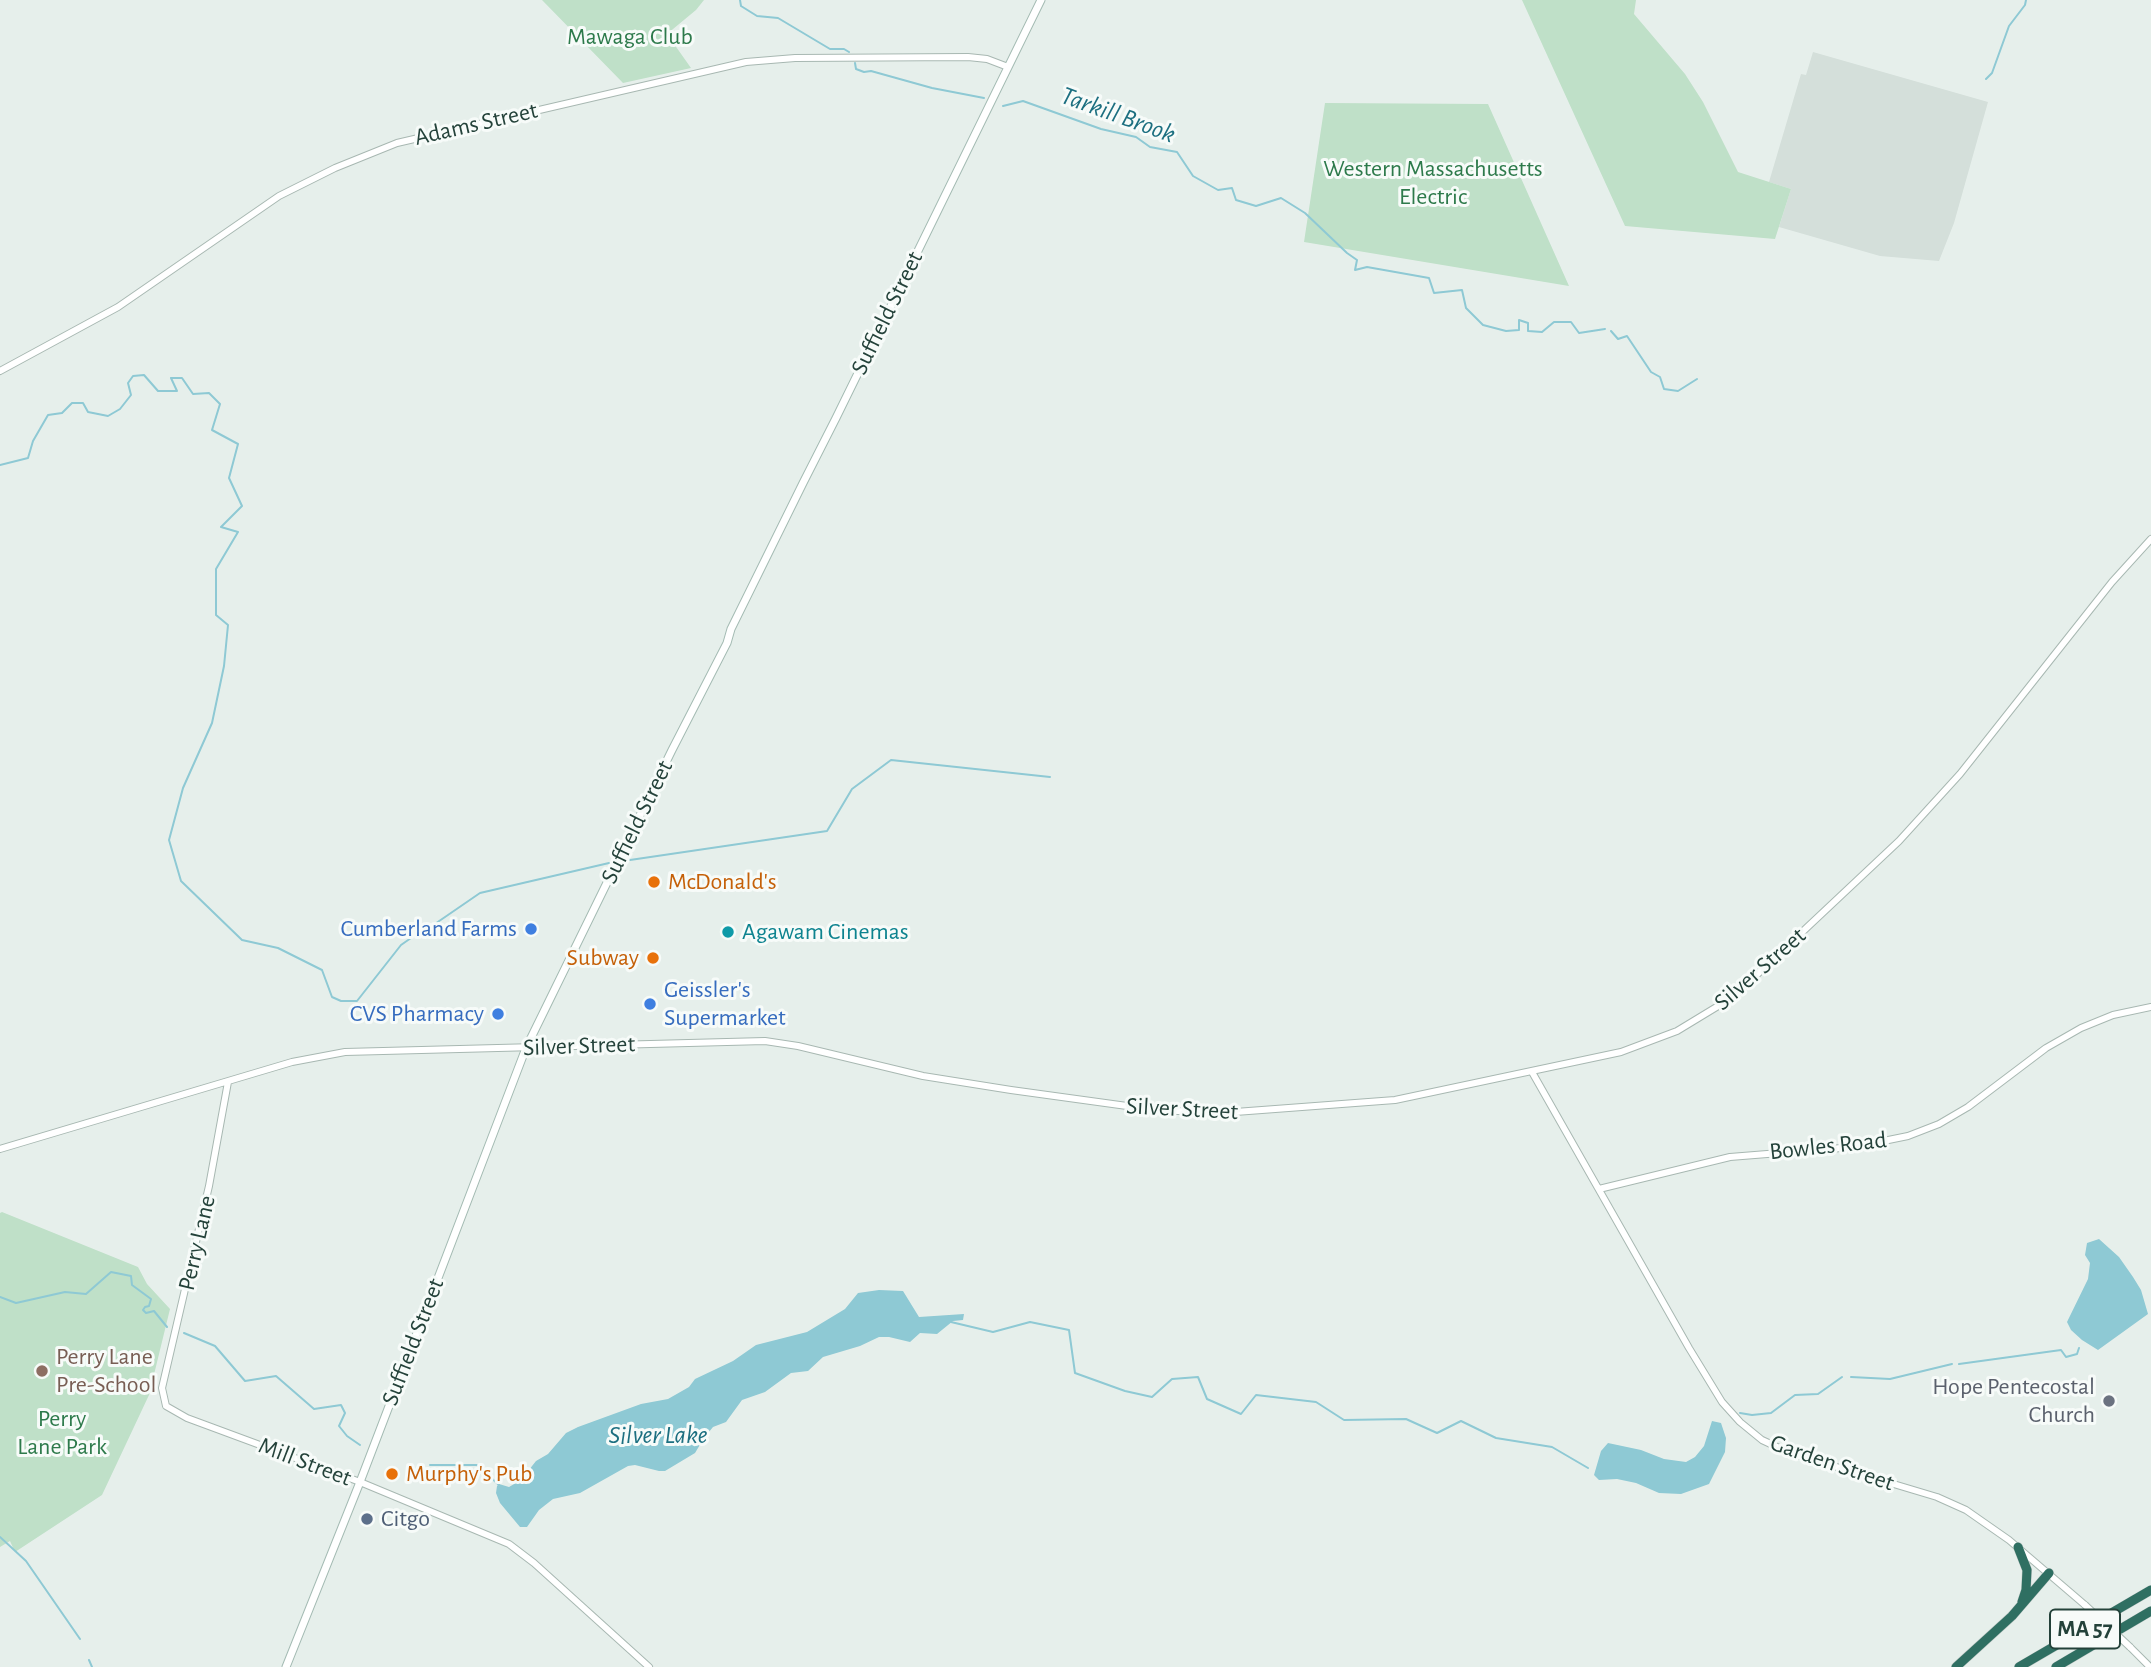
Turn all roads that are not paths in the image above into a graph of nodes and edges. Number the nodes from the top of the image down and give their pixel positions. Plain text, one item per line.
1 (1041, 0) edge
2 (1008, 67) junction
3 (0, 371) edge
4 (2151, 538) edge
5 (2151, 1007) edge
6 (526, 1048) junction
7 (1532, 1072) junction
8 (228, 1082) junction
9 (0, 1149) edge
10 (1599, 1189) junction
11 (163, 1402) joint
12 (360, 1482) junction
13 (2018, 1547) junction
14 (2049, 1573) junction
15 (2151, 1590) edge
16 (2151, 1611) edge
17 (2012, 1616) junction
18 (286, 1667) edge
19 (649, 1667) edge
20 (1956, 1667) edge
21 (2019, 1667) edge
22 (2056, 1667) edge
23 (2150, 1667) edge

1 - 2 main road, Suffield Street
2 - 3 street, Adams Street
2 - 6 main road, Suffield Street
4 - 7 street, Silver Street
5 - 10 street, Bowles Road
6 - 7 street, Silver Street
6 - 8 street, Silver Street
6 - 12 main road, Suffield Street
7 - 10 street, Garden Street
8 - 9 street, Silver Street
8 - 11 street, Perry Lane
10 - 13 street, Garden Street
11 - 12 street, Mill Street
12 - 18 main road, Suffield Street
12 - 19 street, Mill Street
13 - 14 street, Garden Street
13 - 17 highway
14 - 17 highway
14 - 23 street, Garden Street, bridge
15 - 21 highway, MA 57
16 - 22 highway, MA 57
17 - 20 highway

